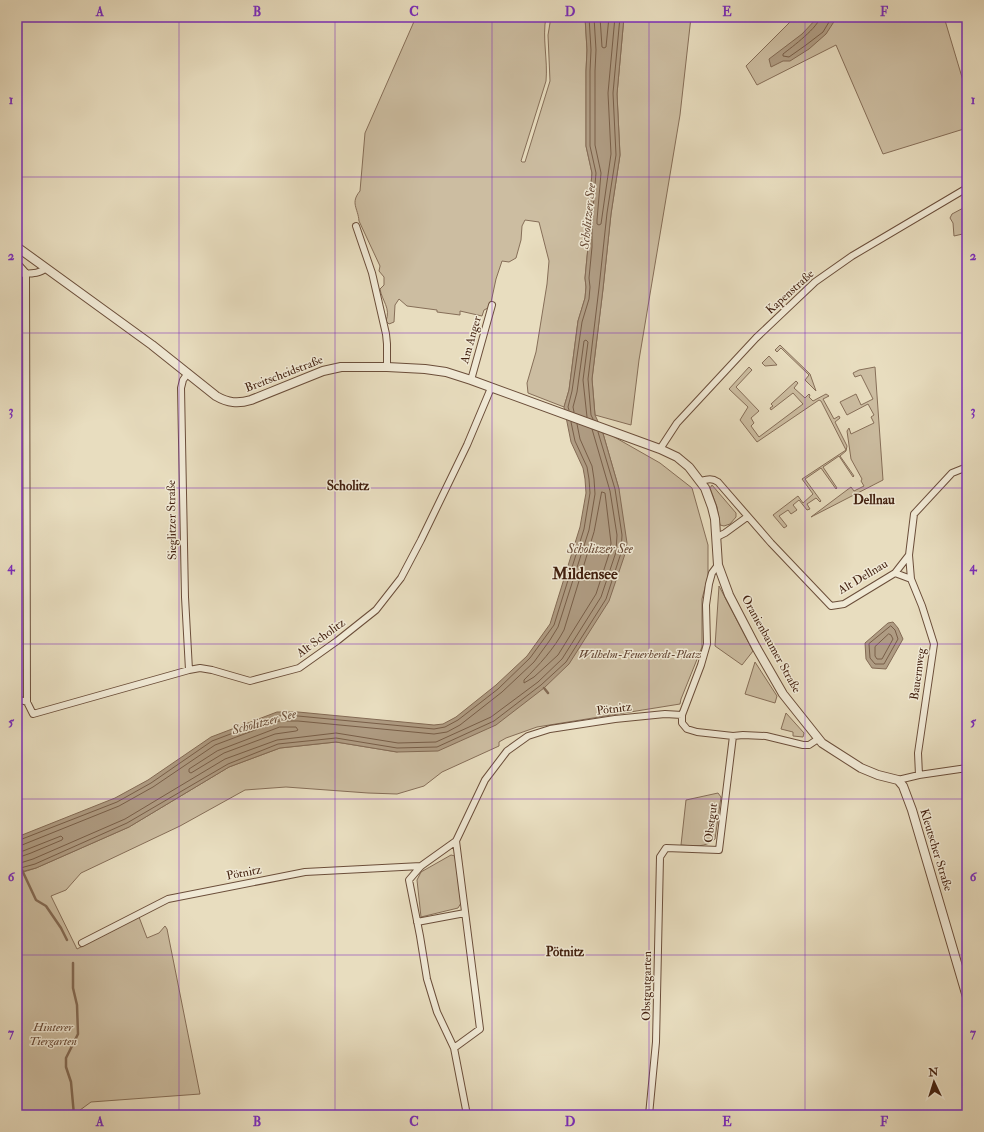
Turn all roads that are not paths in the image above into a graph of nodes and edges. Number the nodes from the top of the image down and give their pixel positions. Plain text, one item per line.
1 (967, 188) edge
2 (356, 226) dead end
3 (17, 247) edge
4 (17, 263) edge
5 (46, 268) junction
6 (26, 273) junction
7 (17, 274) edge
8 (492, 305) dead end
9 (387, 367) junction
10 (188, 373) junction
11 (471, 380) junction
12 (491, 388) junction
13 (660, 449) junction
14 (967, 466) edge
15 (700, 481) junction
16 (748, 517) junction
17 (717, 537) junction
18 (909, 555) junction
19 (718, 565) junction
20 (895, 573) junction
21 (911, 579) junction
22 (189, 670) junction
23 (17, 699) edge
24 (27, 702) junction
25 (682, 715) junction
26 (733, 736) junction
27 (818, 739) junction
28 (967, 768) edge
29 (919, 775) junction
30 (898, 780) junction
31 (456, 841) junction
32 (660, 857) joint
33 (420, 866) junction
34 (465, 913) junction
35 (417, 922) junction
36 (82, 943) dead end
37 (967, 997) edge
38 (454, 1048) junction
39 (467, 1115) edge
40 (649, 1115) edge

1 - 13 street, Kapenstraße
2 - 9 street
3 - 5 street, Breitscheidstraße
4 - 6 street
5 - 6 street
5 - 10 street, Breitscheidstraße
6 - 7 street
6 - 24 street
8 - 11 street, Am Anger
9 - 10 street, Breitscheidstraße
9 - 11 street, Breitscheidstraße
10 - 22 street, Sieglitzer Straße
11 - 12 street, Breitscheidstraße
12 - 13 street, Breitscheidstraße
12 - 22 street, Alt Scholitz
13 - 15 street
14 - 18 street
15 - 16 street, Alt Dellnau
15 - 17 street
16 - 17 street
16 - 20 street, Alt Dellnau
17 - 19 street, Oranienbaumer Straße
18 - 20 street, Alt Dellnau
18 - 21 street, Bauernweg
19 - 25 street
19 - 27 street, Oranienbaumer Straße
20 - 21 street
21 - 29 street, Bauernweg
22 - 24 street, Alt Scholitz
23 - 24 street, Alt Scholitz
25 - 26 street
25 - 31 street, Pötnitz
26 - 27 street
26 - 32 street, Obstgut
27 - 30 street, Oranienbaumer Straße
28 - 29 street, Oranienbaumer Straße
29 - 30 street, Oranienbaumer Straße
30 - 37 street, Kleutscher Straße
31 - 33 street, Pötnitz
31 - 34 street
32 - 40 street, Obstgutgarten
33 - 35 street, Pötnitz
33 - 36 street, Pötnitz
34 - 35 street
34 - 38 street
35 - 38 street, Pötnitz
38 - 39 street, Pötnitz

